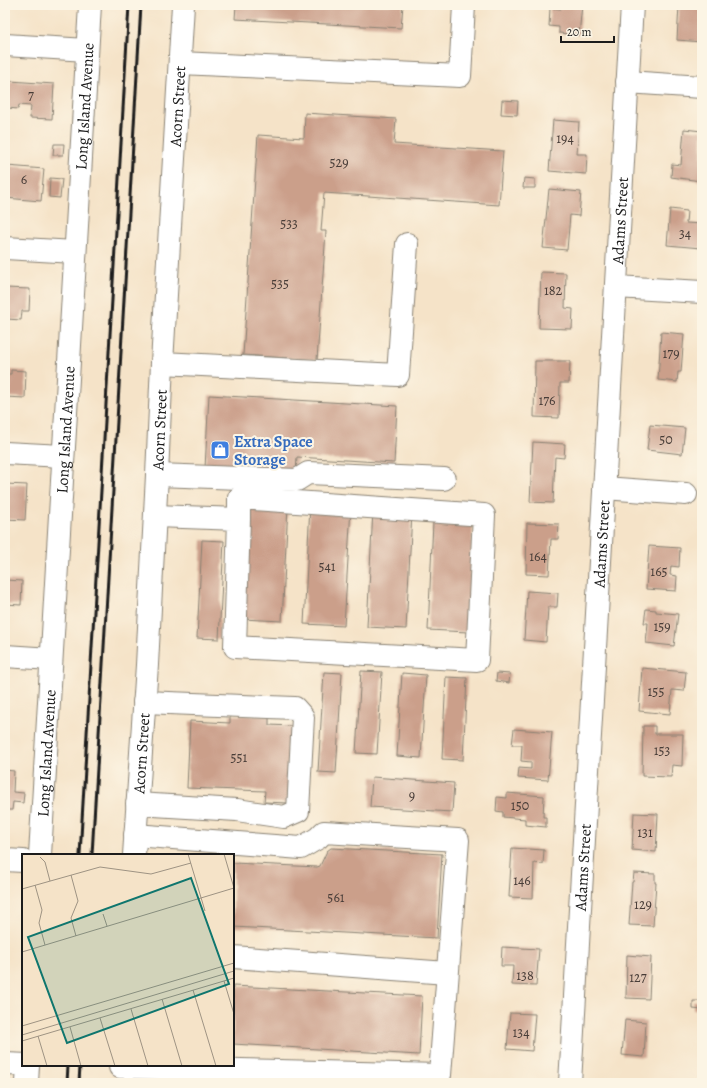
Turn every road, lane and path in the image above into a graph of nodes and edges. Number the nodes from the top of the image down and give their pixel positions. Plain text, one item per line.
1 (90, 5) edge
2 (183, 5) edge
3 (464, 5) edge
4 (632, 5) edge
5 (5, 45) edge
6 (87, 50) junction
7 (180, 63) junction
8 (627, 82) junction
9 (702, 87) edge
10 (407, 244) dead end
11 (5, 248) edge
12 (75, 252) junction
13 (616, 287) junction
14 (702, 292) edge
15 (162, 363) junction
16 (5, 453) edge
17 (63, 456) junction
18 (157, 475) junction
19 (444, 479) dead end
20 (604, 488) junction
21 (686, 494) dead end
22 (155, 516) junction
23 (239, 519) junction
24 (5, 656) edge
25 (52, 659) junction
26 (144, 702) junction
27 (137, 804) junction
28 (135, 845) edge
29 (40, 854) edge
30 (5, 860) edge
31 (22, 861) edge
32 (234, 957) edge
33 (448, 973) junction
34 (5, 1064) edge
35 (22, 1065) edge
36 (28, 1066) edge
37 (120, 1072) edge
38 (27, 1083) edge
39 (570, 1083) edge

1 - 6 street, Long Island Avenue
2 - 7 street, Acorn Street
3 - 7 street
4 - 8 street, Adams Street
5 - 6 street
6 - 12 street, Long Island Avenue
7 - 15 street, Acorn Street
8 - 9 street
8 - 13 street, Adams Street
10 - 15 street
11 - 12 street
12 - 17 street, Long Island Avenue
13 - 14 street
13 - 20 street, Adams Street
15 - 18 street, Acorn Street
16 - 17 street
17 - 25 street, Long Island Avenue
18 - 19 street
18 - 22 street, Acorn Street
20 - 21 street
20 - 39 street, Adams Street
22 - 23 street
22 - 26 street, Acorn Street
23 - 23 street
24 - 25 street
25 - 29 street, Long Island Avenue
26 - 27 street, Acorn Street
26 - 27 street
27 - 28 street, Acorn Street
28 - 33 street
30 - 31 street
32 - 33 street
33 - 37 street
34 - 35 street
36 - 38 street

